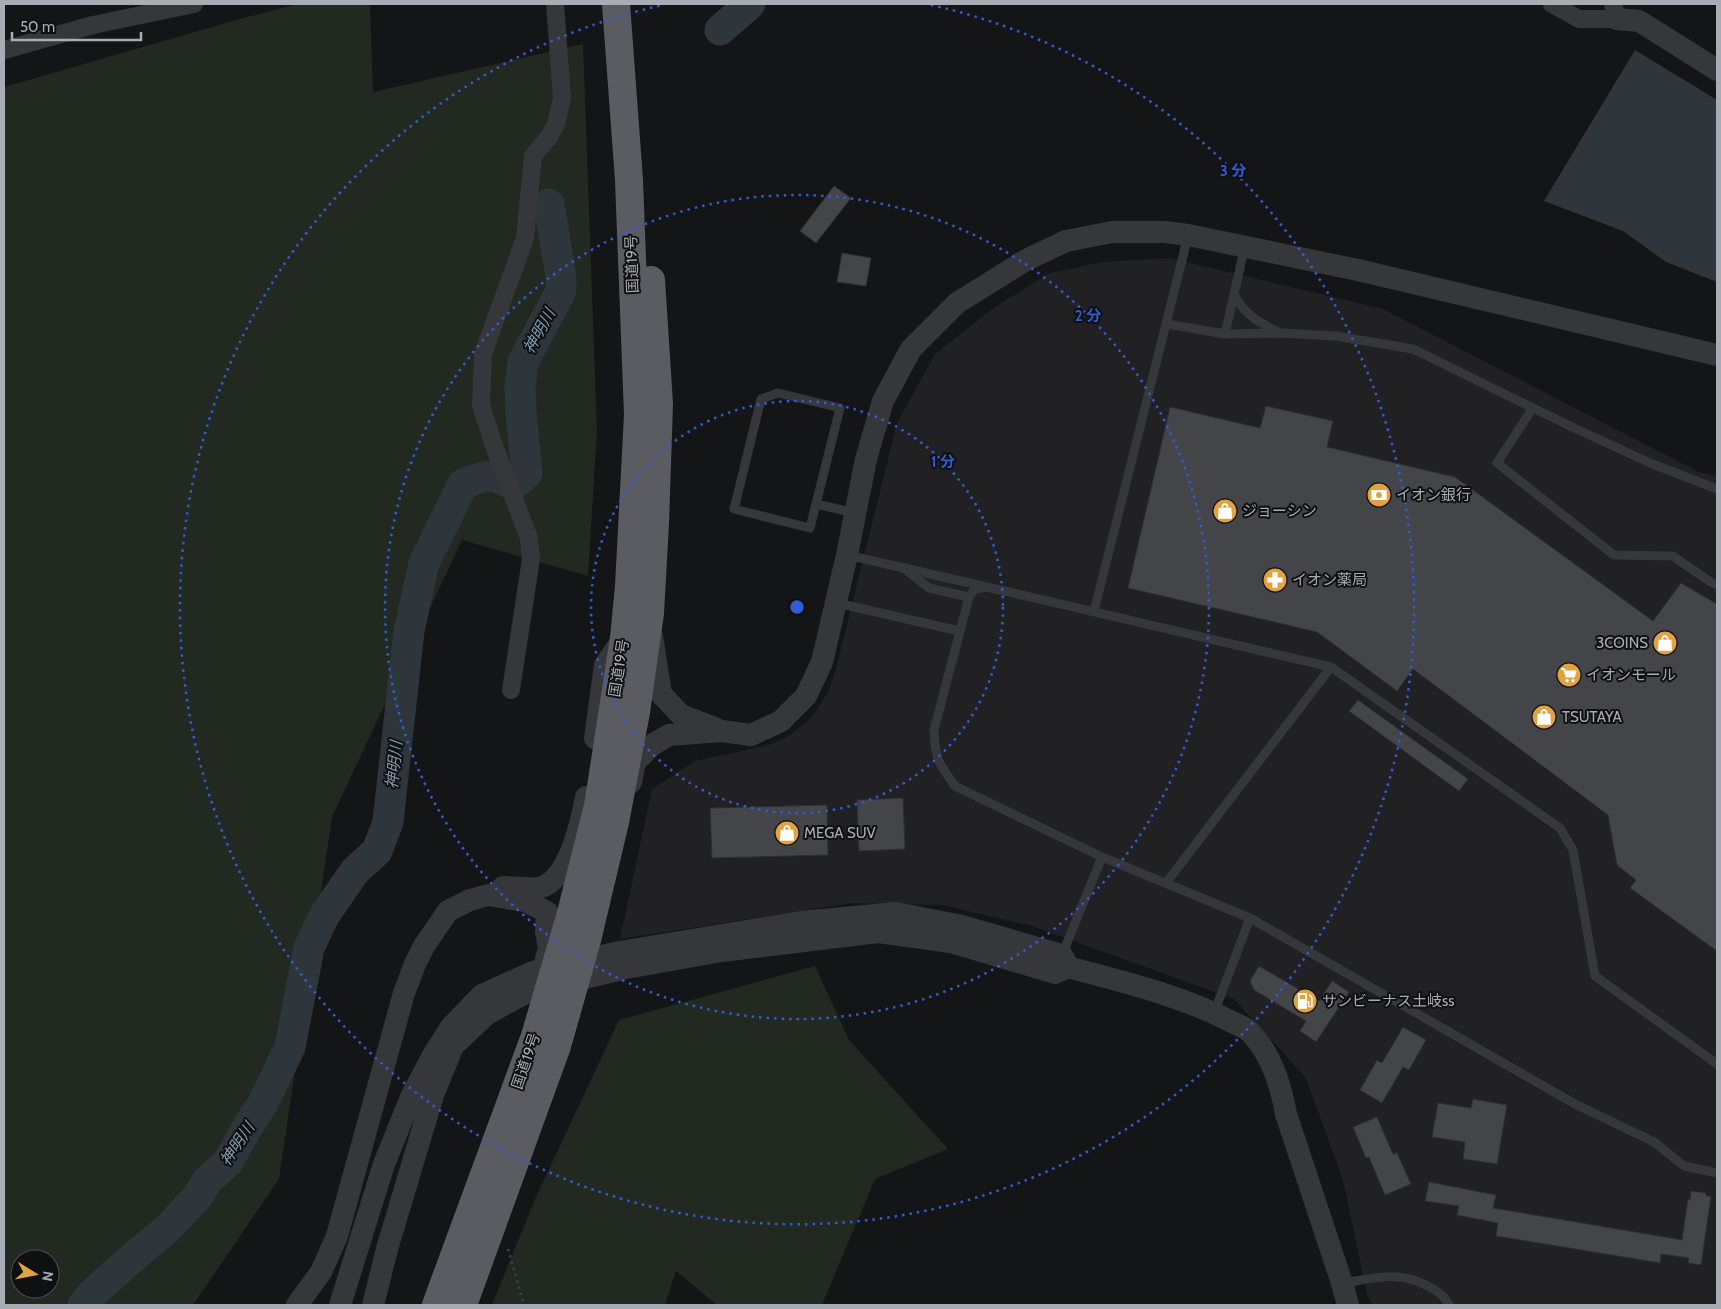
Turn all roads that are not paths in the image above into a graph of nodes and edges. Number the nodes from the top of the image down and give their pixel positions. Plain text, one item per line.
1 (194, 4) edge
2 (555, 4) edge
3 (616, 4) edge
4 (634, 4) edge
5 (1552, 4) edge
6 (1615, 11) edge
7 (4, 50) edge
8 (1717, 70) edge
9 (1188, 235) junction
10 (1245, 246) junction
11 (1234, 294) junction
12 (1167, 324) junction
13 (1281, 333) junction
14 (1225, 334) junction
15 (1717, 355) edge
16 (1532, 409) junction
17 (1717, 489) edge
18 (816, 504) junction
19 (855, 513) junction
20 (847, 555) junction
21 (904, 568) junction
22 (1717, 585) edge
23 (987, 587) junction
24 (969, 597) junction
25 (836, 603) junction
26 (1094, 612) junction
27 (650, 613) junction
28 (959, 631) junction
29 (624, 638) junction
30 (1331, 667) junction
31 (511, 690) dead end
32 (722, 731) junction
33 (1102, 857) junction
34 (1166, 883) junction
35 (1250, 918) junction
36 (587, 940) junction
37 (1065, 961) junction
38 (530, 982) junction
39 (1214, 1013) junction
40 (433, 1055) junction
41 (1717, 1064) edge
42 (1717, 1173) edge
43 (462, 1239) junction
44 (1342, 1283) junction
45 (286, 1305) edge
46 (297, 1305) edge
47 (340, 1305) edge
48 (359, 1305) edge
49 (373, 1305) edge
50 (436, 1305) edge
51 (463, 1305) edge
52 (1348, 1305) edge
53 (1449, 1305) edge

1 - 7 street
2 - 31 street
3 - 29 highway, 国道19号
4 - 27 highway, 国道19号
5 - 6 street
6 - 8 street
9 - 10 street
9 - 12 lane
9 - 19 street
10 - 11 lane
10 - 15 street
11 - 13 lane
11 - 14 lane
12 - 14 lane
12 - 26 lane
13 - 14 lane
13 - 16 lane
16 - 17 lane
16 - 22 lane
18 - 18 lane
18 - 19 lane
19 - 20 street
20 - 21 lane
20 - 25 street
21 - 23 lane
21 - 24 lane
23 - 24 lane
23 - 26 lane
24 - 28 lane
25 - 28 lane
25 - 32 street
26 - 30 lane
27 - 32 street
27 - 36 highway, 国道19号
28 - 33 lane
29 - 43 highway, 国道19号
29 - 45 street
30 - 34 lane
30 - 41 lane
32 - 36 street
33 - 34 lane
33 - 37 lane
34 - 35 lane
35 - 39 lane
35 - 42 lane
36 - 51 highway, 国道19号
37 - 38 street
37 - 39 street
38 - 40 street
38 - 49 street
39 - 44 street
40 - 47 street
40 - 48 street
43 - 46 street
43 - 50 highway, 国道19号
44 - 52 street
44 - 53 lane

